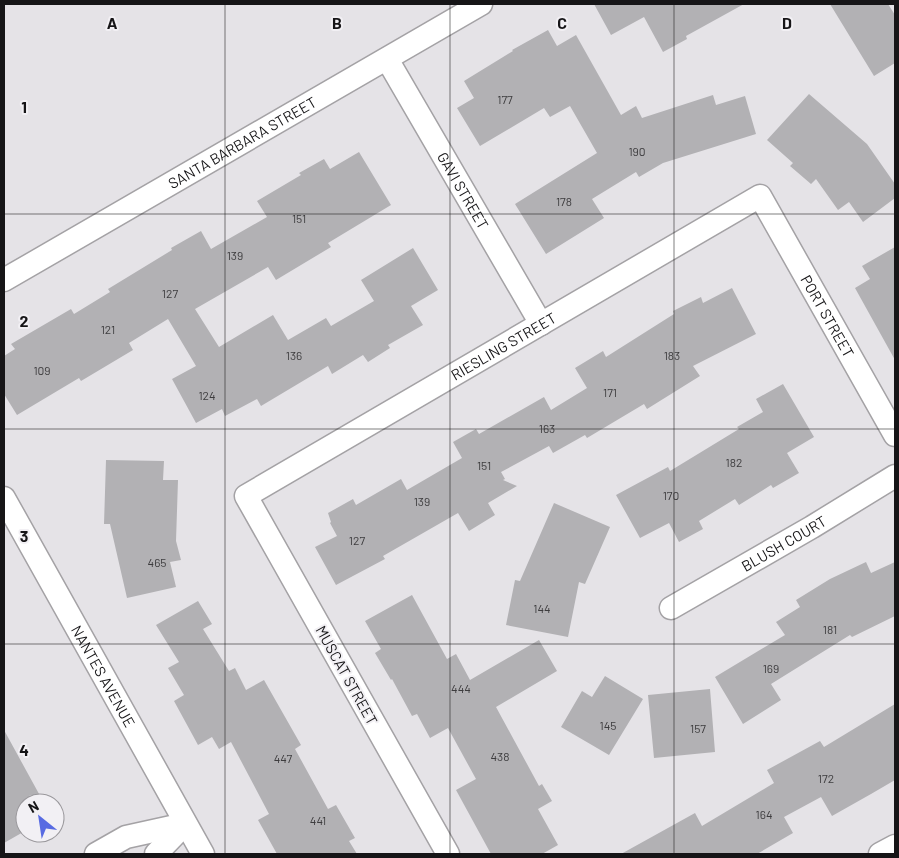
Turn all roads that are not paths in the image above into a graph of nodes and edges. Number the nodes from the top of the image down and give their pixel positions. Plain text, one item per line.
1 (481, 4) edge
2 (387, 59) junction
3 (760, 196) joint
4 (4, 280) edge
5 (541, 324) junction
6 (895, 435) edge
7 (895, 476) edge
8 (246, 496) joint
9 (4, 498) edge
10 (671, 608) dead end
11 (185, 824) junction
12 (895, 846) edge
13 (96, 854) edge
14 (156, 854) edge
15 (203, 854) edge
16 (448, 854) edge
17 (880, 854) edge

1 - 2 street, SANTA BARBARA STREET
2 - 4 street, SANTA BARBARA STREET
2 - 5 street, GAVI STREET
3 - 5 street, RIESLING STREET
3 - 6 street, PORT STREET
5 - 8 street, RIESLING STREET
7 - 10 street, BLUSH COURT
8 - 16 street, MUSCAT STREET
9 - 11 street, NANTES AVENUE
11 - 13 street
11 - 14 street
11 - 15 street, NANTES AVENUE
12 - 17 street

